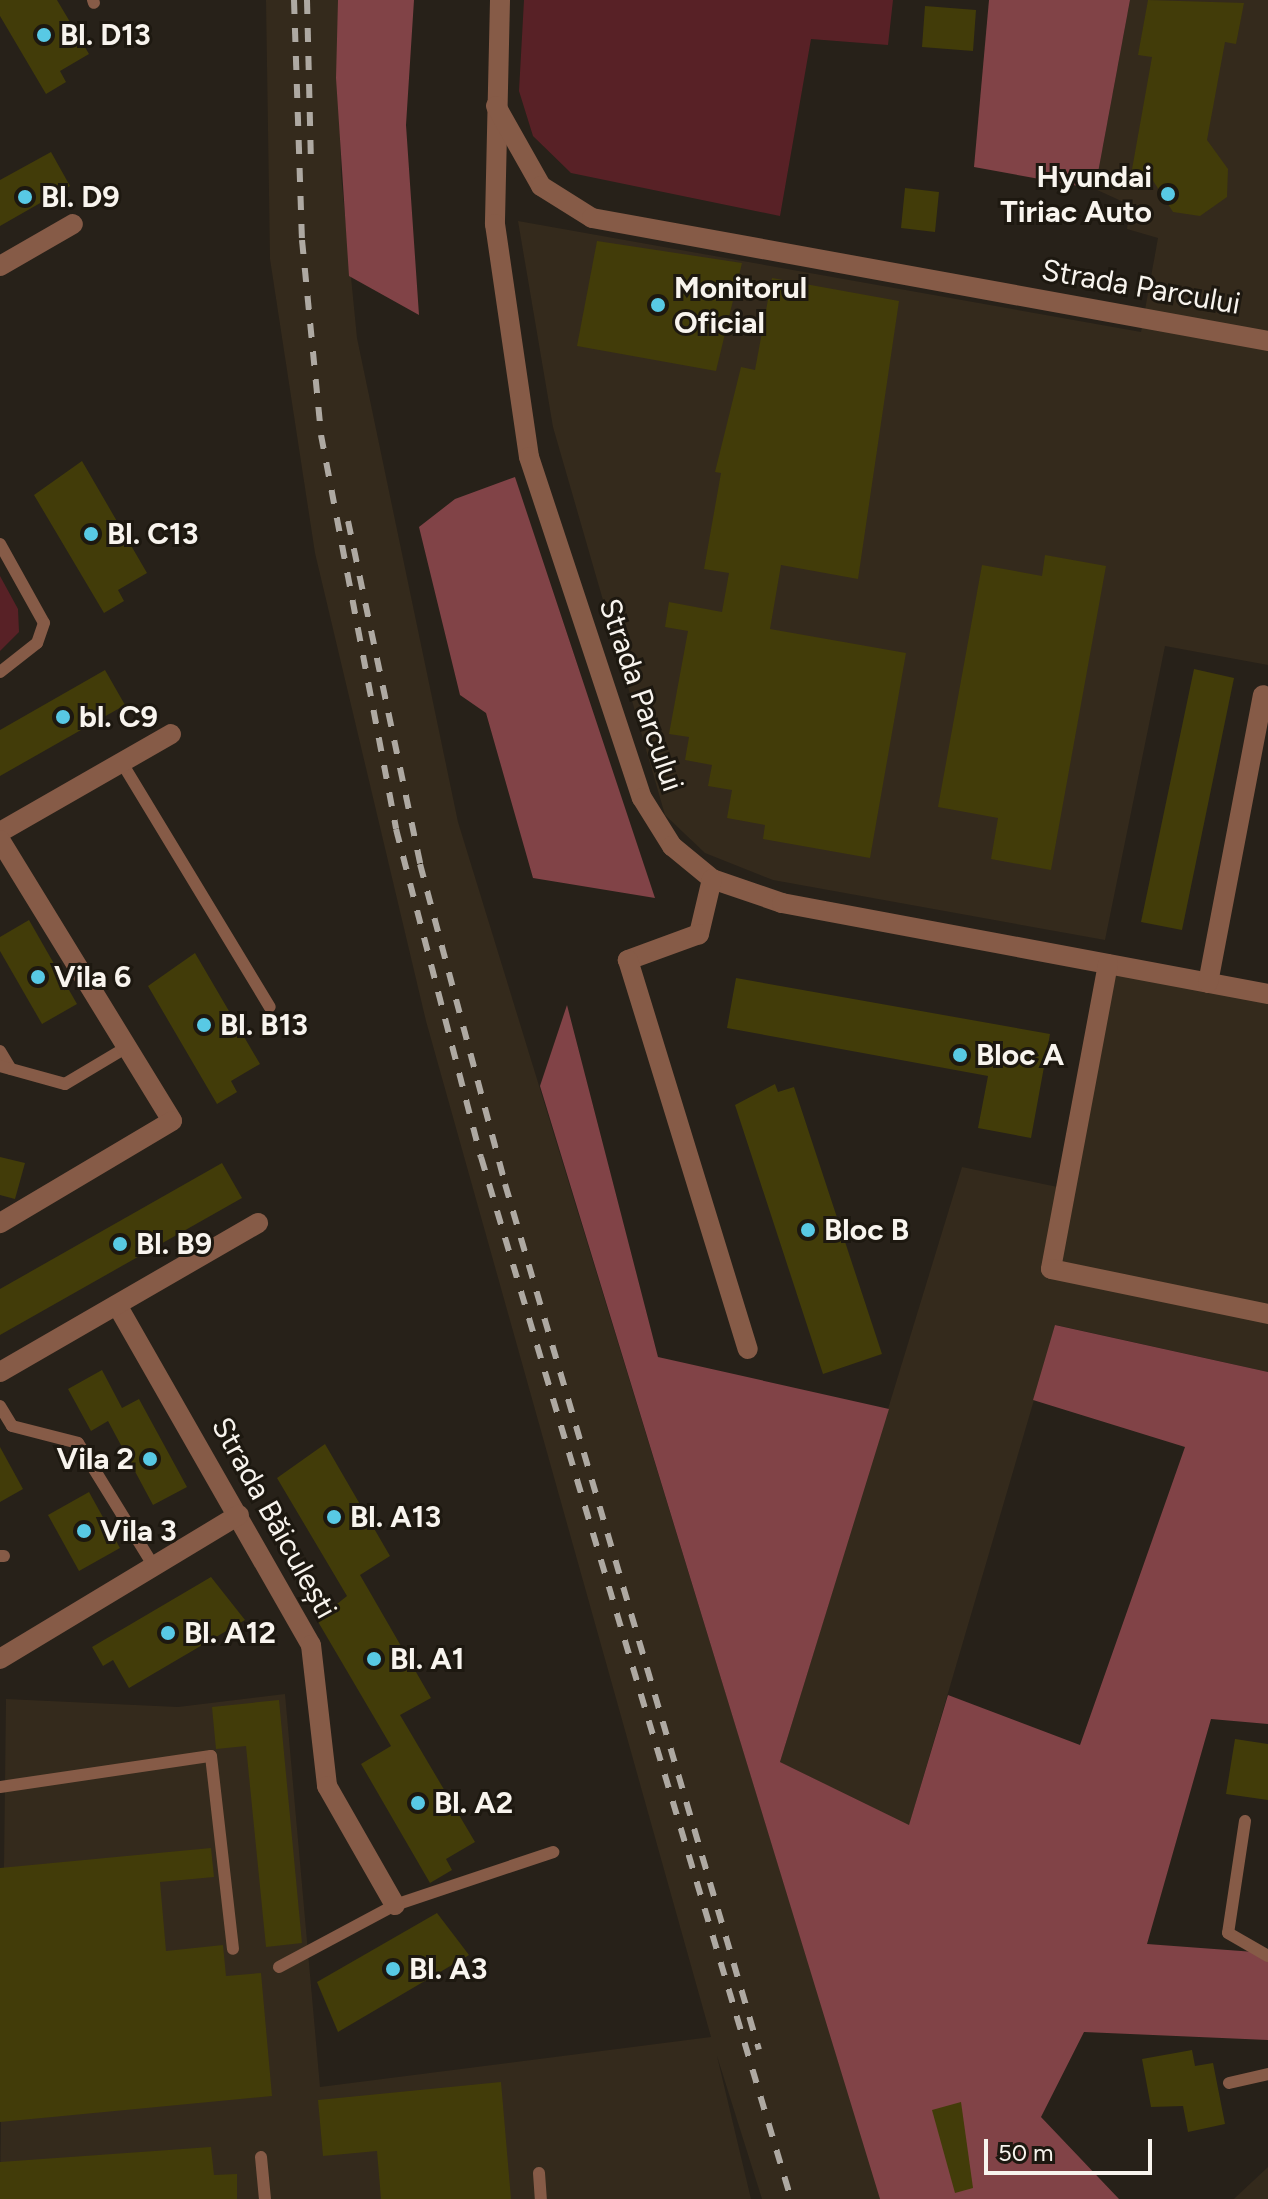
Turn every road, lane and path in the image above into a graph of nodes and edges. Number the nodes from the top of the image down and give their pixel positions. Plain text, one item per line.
1 (500, 0) edge
2 (494, 102) junction
3 (73, 224) dead end
4 (0, 266) edge
5 (1268, 341) edge
6 (0, 544) edge
7 (0, 672) edge
8 (1263, 695) dead end
9 (171, 734) dead end
10 (122, 763) junction
11 (1259, 765) edge
12 (0, 832) edge
13 (0, 840) edge
14 (712, 879) junction
15 (1108, 964) junction
16 (1208, 983) junction
17 (1268, 994) edge
18 (270, 1007) dead end
19 (127, 1047) junction
20 (0, 1051) edge
21 (6, 1068) edge
22 (0, 1223) edge
23 (258, 1223) dead end
24 (117, 1305) junction
25 (1268, 1314) edge
26 (748, 1349) dead end
27 (0, 1372) edge
28 (0, 1406) edge
29 (239, 1515) junction
30 (153, 1565) junction
31 (0, 1659) edge
32 (0, 1787) edge
33 (1245, 1821) dead end
34 (553, 1852) dead end
35 (395, 1905) junction
36 (233, 1949) dead end
37 (1268, 1956) edge
38 (279, 1967) dead end
39 (1268, 2074) edge
40 (1229, 2083) dead end
41 (261, 2157) dead end
42 (539, 2173) dead end
43 (265, 2199) edge
44 (541, 2199) edge

1 - 2 street, Strada Parcului
2 - 5 street, Strada Parcului
2 - 14 street, Strada Parcului
3 - 4 street
6 - 7 lane
8 - 11 street
9 - 10 street
10 - 12 street
10 - 18 lane
11 - 16 street
13 - 19 street
14 - 15 street, Strada Parcului
14 - 26 street
15 - 16 street, Strada Parcului
15 - 25 street
16 - 17 street, Strada Parcului
19 - 21 lane
19 - 22 street
20 - 21 lane
23 - 24 street
24 - 27 street
24 - 29 street, Strada Băiculești
28 - 30 lane
29 - 30 street
29 - 35 street, Strada Băiculești
30 - 31 street
32 - 36 lane
33 - 37 lane
34 - 35 lane
35 - 38 lane
39 - 40 lane
41 - 43 lane
42 - 44 lane

